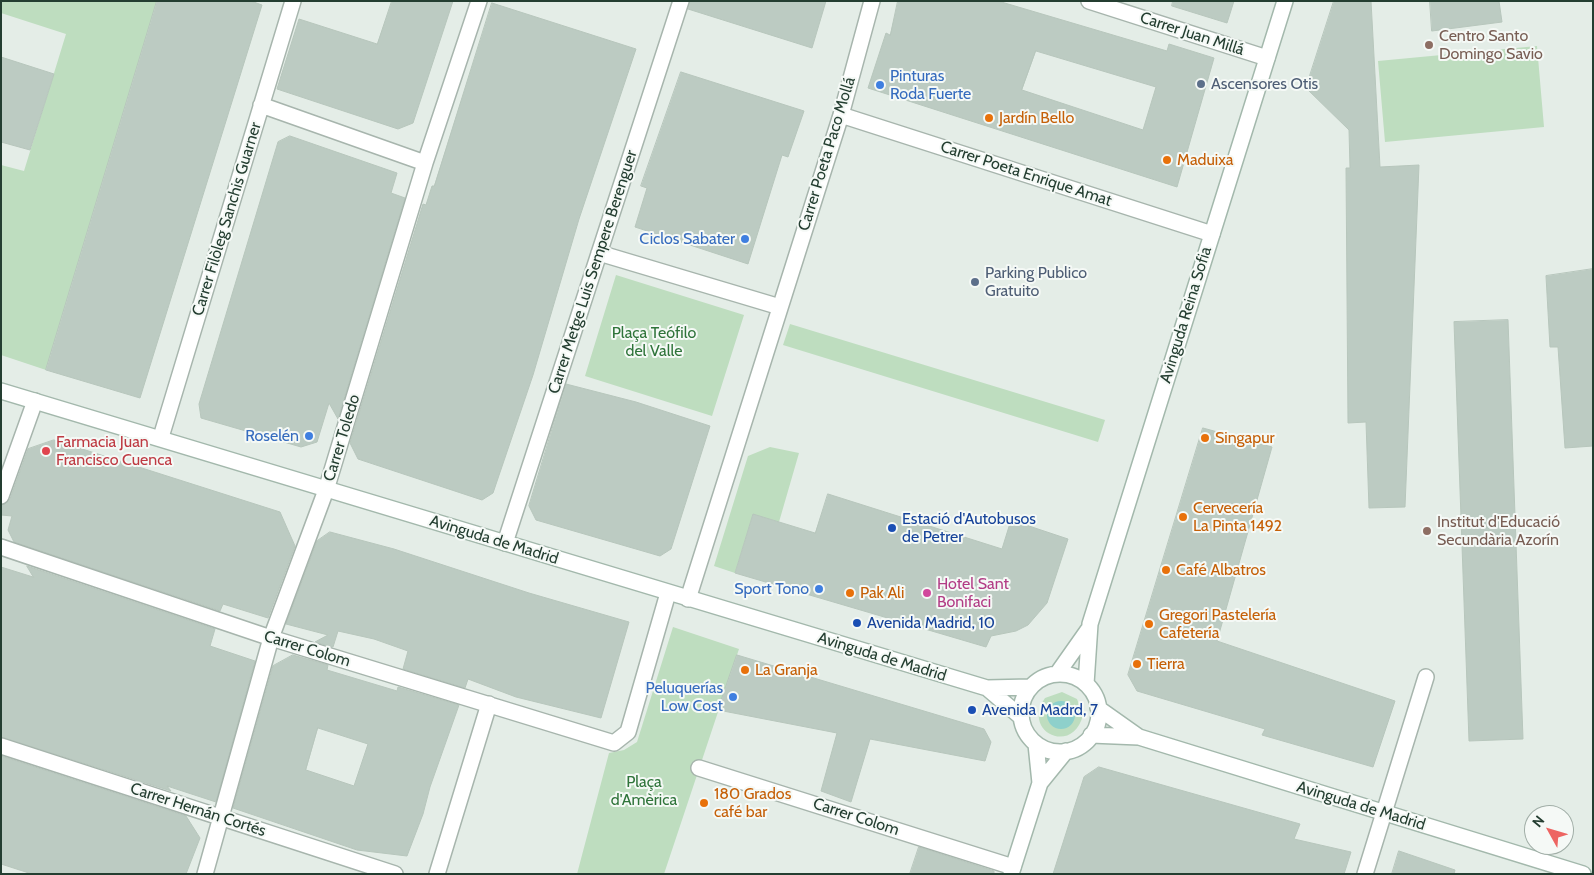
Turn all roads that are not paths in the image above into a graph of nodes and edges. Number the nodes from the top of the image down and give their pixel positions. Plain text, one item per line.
1 (294, 1) edge
2 (479, 1) edge
3 (681, 1) edge
4 (872, 1) edge
5 (1089, 1) edge
6 (1285, 1) edge
7 (1267, 58) junction
8 (261, 105) junction
9 (841, 115) junction
10 (425, 163) junction
11 (1212, 234) junction
12 (600, 253) junction
13 (780, 307) junction
14 (1, 391) edge
15 (35, 401) junction
16 (161, 437) junction
17 (326, 490) junction
18 (1, 496) edge
19 (505, 543) junction
20 (1, 547) edge
21 (668, 593) junction
22 (688, 598) junction
23 (1088, 630) junction
24 (271, 638) junction
25 (1058, 674) junction
26 (1426, 677) dead end
27 (1086, 684) junction
28 (1030, 686) junction
29 (987, 688) junction
30 (489, 704) junction
31 (1098, 708) junction
32 (1021, 717) junction
33 (1091, 735) junction
34 (1139, 737) junction
35 (1036, 744) junction
36 (1, 746) edge
37 (1066, 751) junction
38 (699, 768) dead end
39 (1040, 783) junction
40 (1385, 813) junction
41 (222, 818) junction
42 (1552, 869) edge
43 (1012, 870) edge
44 (206, 874) edge
45 (395, 874) edge
46 (437, 874) edge
47 (1365, 874) edge
48 (1583, 874) edge

1 - 8 street, Carrer Filòleg Sanchis Guarner
2 - 10 street, Carrer Toledo
3 - 12 street, Carrer Metge Luis Sempere Berenguer
4 - 9 street, Carrer Poeta Paco Mollá
5 - 7 street, Carrer Juan Millá
6 - 7 street, Avinguda Reina Sofia
7 - 11 street, Avinguda Reina Sofia
8 - 10 street
8 - 16 street, Carrer Filòleg Sanchis Guarner
9 - 11 street, Carrer Poeta Enrique Amat
9 - 13 street, Carrer Poeta Paco Mollá
10 - 17 street, Carrer Toledo
11 - 23 street, Avinguda Reina Sofia
12 - 13 street
12 - 19 street, Carrer Metge Luis Sempere Berenguer
13 - 22 street, Carrer Poeta Paco Mollá
14 - 15 street, Avinguda de Madrid
15 - 16 street, Avinguda de Madrid
15 - 18 street
16 - 17 street, Avinguda de Madrid
17 - 19 street, Avinguda de Madrid
17 - 24 street, Carrer Toledo
19 - 21 street, Avinguda de Madrid
20 - 24 street, Carrer Colom
21 - 22 street, Avinguda de Madrid
21 - 30 street, Carrer Colom
22 - 29 street, Avinguda de Madrid
23 - 25 street, Avinguda Reina Sofia
23 - 27 street, Avinguda Reina Sofia
24 - 30 street, Carrer Colom
24 - 41 street, Carrer Toledo
25 - 27 street
25 - 28 street
26 - 40 street
27 - 31 street
28 - 29 street, Avinguda de Madrid
28 - 32 street
29 - 32 street, Avinguda de Madrid
30 - 46 street
31 - 33 street
31 - 34 street, Avinguda de Madrid
32 - 35 street
33 - 34 street, Avinguda de Madrid
33 - 37 street
34 - 40 street, Avinguda de Madrid
35 - 37 street
35 - 39 street
36 - 41 street, Carrer Hernán Cortés
37 - 39 street
38 - 43 street, Carrer Colom
39 - 43 street
40 - 42 street, Avinguda de Madrid
40 - 47 street
41 - 44 street, Carrer Toledo
41 - 45 street, Carrer Hernán Cortés
42 - 48 street, Avinguda de Madrid

